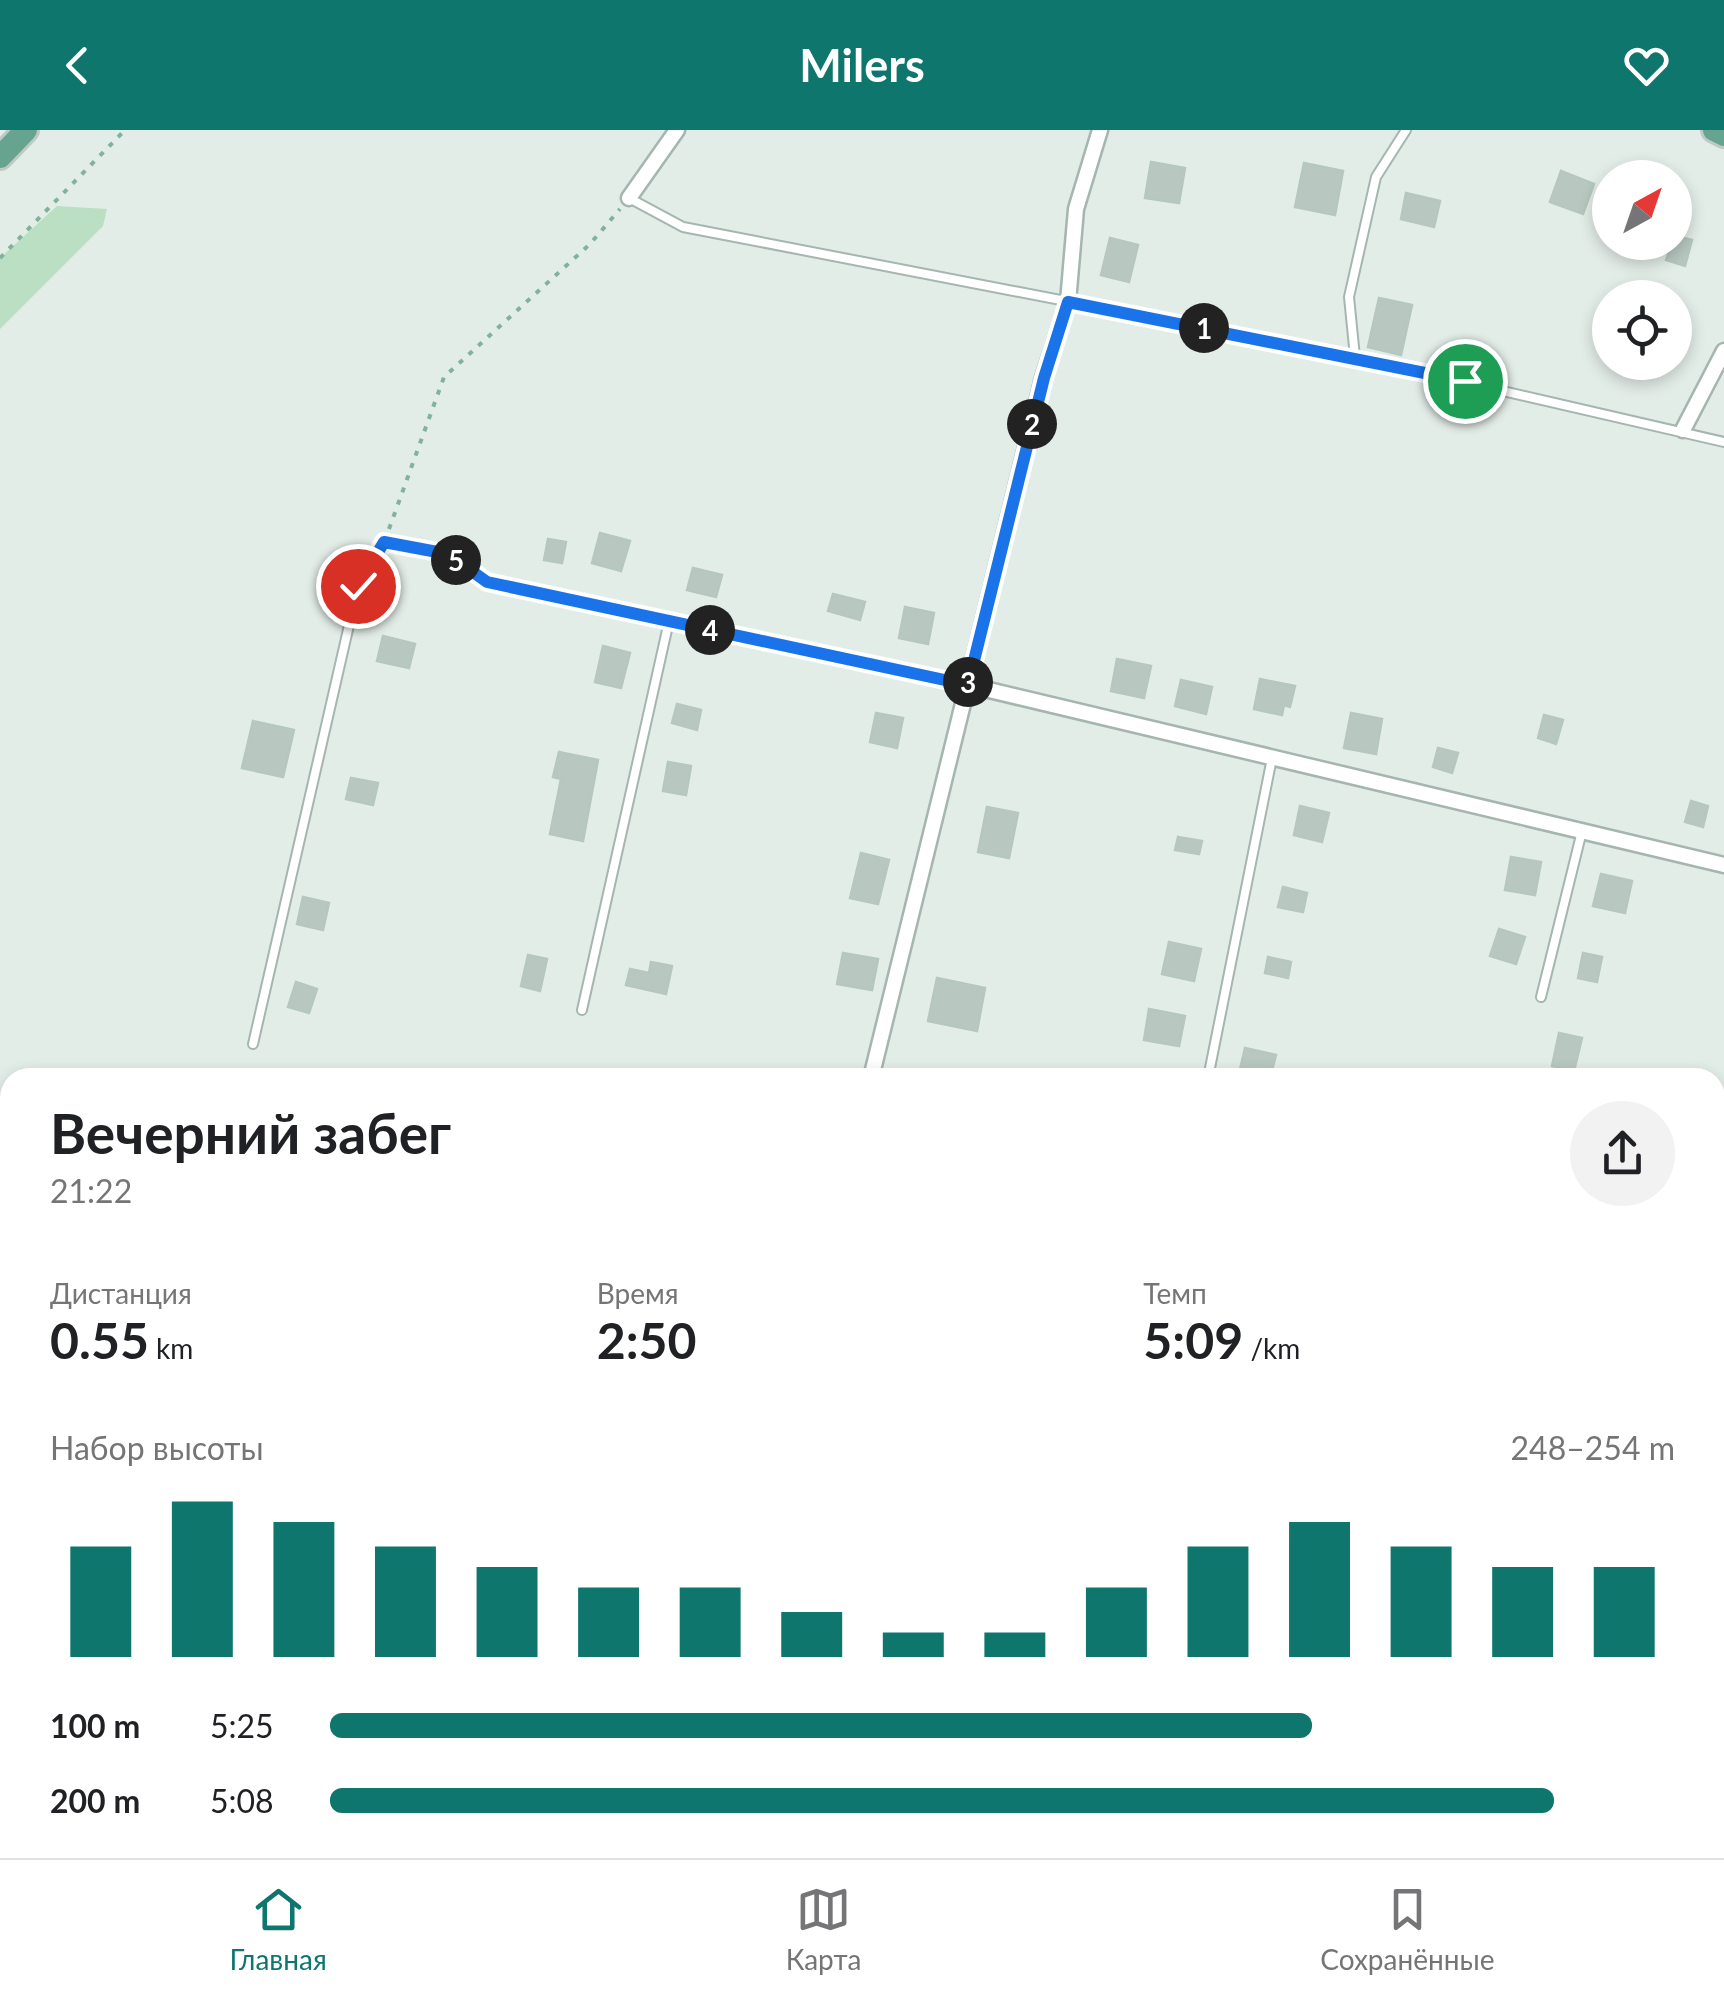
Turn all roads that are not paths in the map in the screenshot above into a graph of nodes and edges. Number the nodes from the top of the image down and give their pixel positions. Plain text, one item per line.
1 (26, 130) edge
2 (677, 130) edge
3 (1100, 130) edge
4 (1406, 130) edge
5 (1714, 130) edge
6 (1724, 135) edge
7 (0, 157) edge
8 (630, 198) joint
9 (1068, 302) junction
10 (1724, 351) edge
11 (1356, 356) junction
12 (1683, 430) junction
13 (1724, 442) edge
14 (384, 542) joint
15 (669, 621) junction
16 (968, 685) junction
17 (1272, 758) junction
18 (1582, 831) junction
19 (1724, 865) edge
20 (1542, 997) dead end
21 (582, 1010) dead end
22 (253, 1044) dead end
23 (872, 1068) edge
24 (1210, 1068) edge

1 - 7 main road
2 - 8 street
3 - 9 street
4 - 11 lane
5 - 6 main road
8 - 9 lane
9 - 11 lane
9 - 16 street
10 - 12 street
11 - 12 lane
12 - 13 lane
14 - 15 street
14 - 22 lane
15 - 16 street
15 - 21 lane
16 - 17 street
16 - 23 street
17 - 18 street
17 - 24 lane
18 - 19 street
18 - 20 lane

